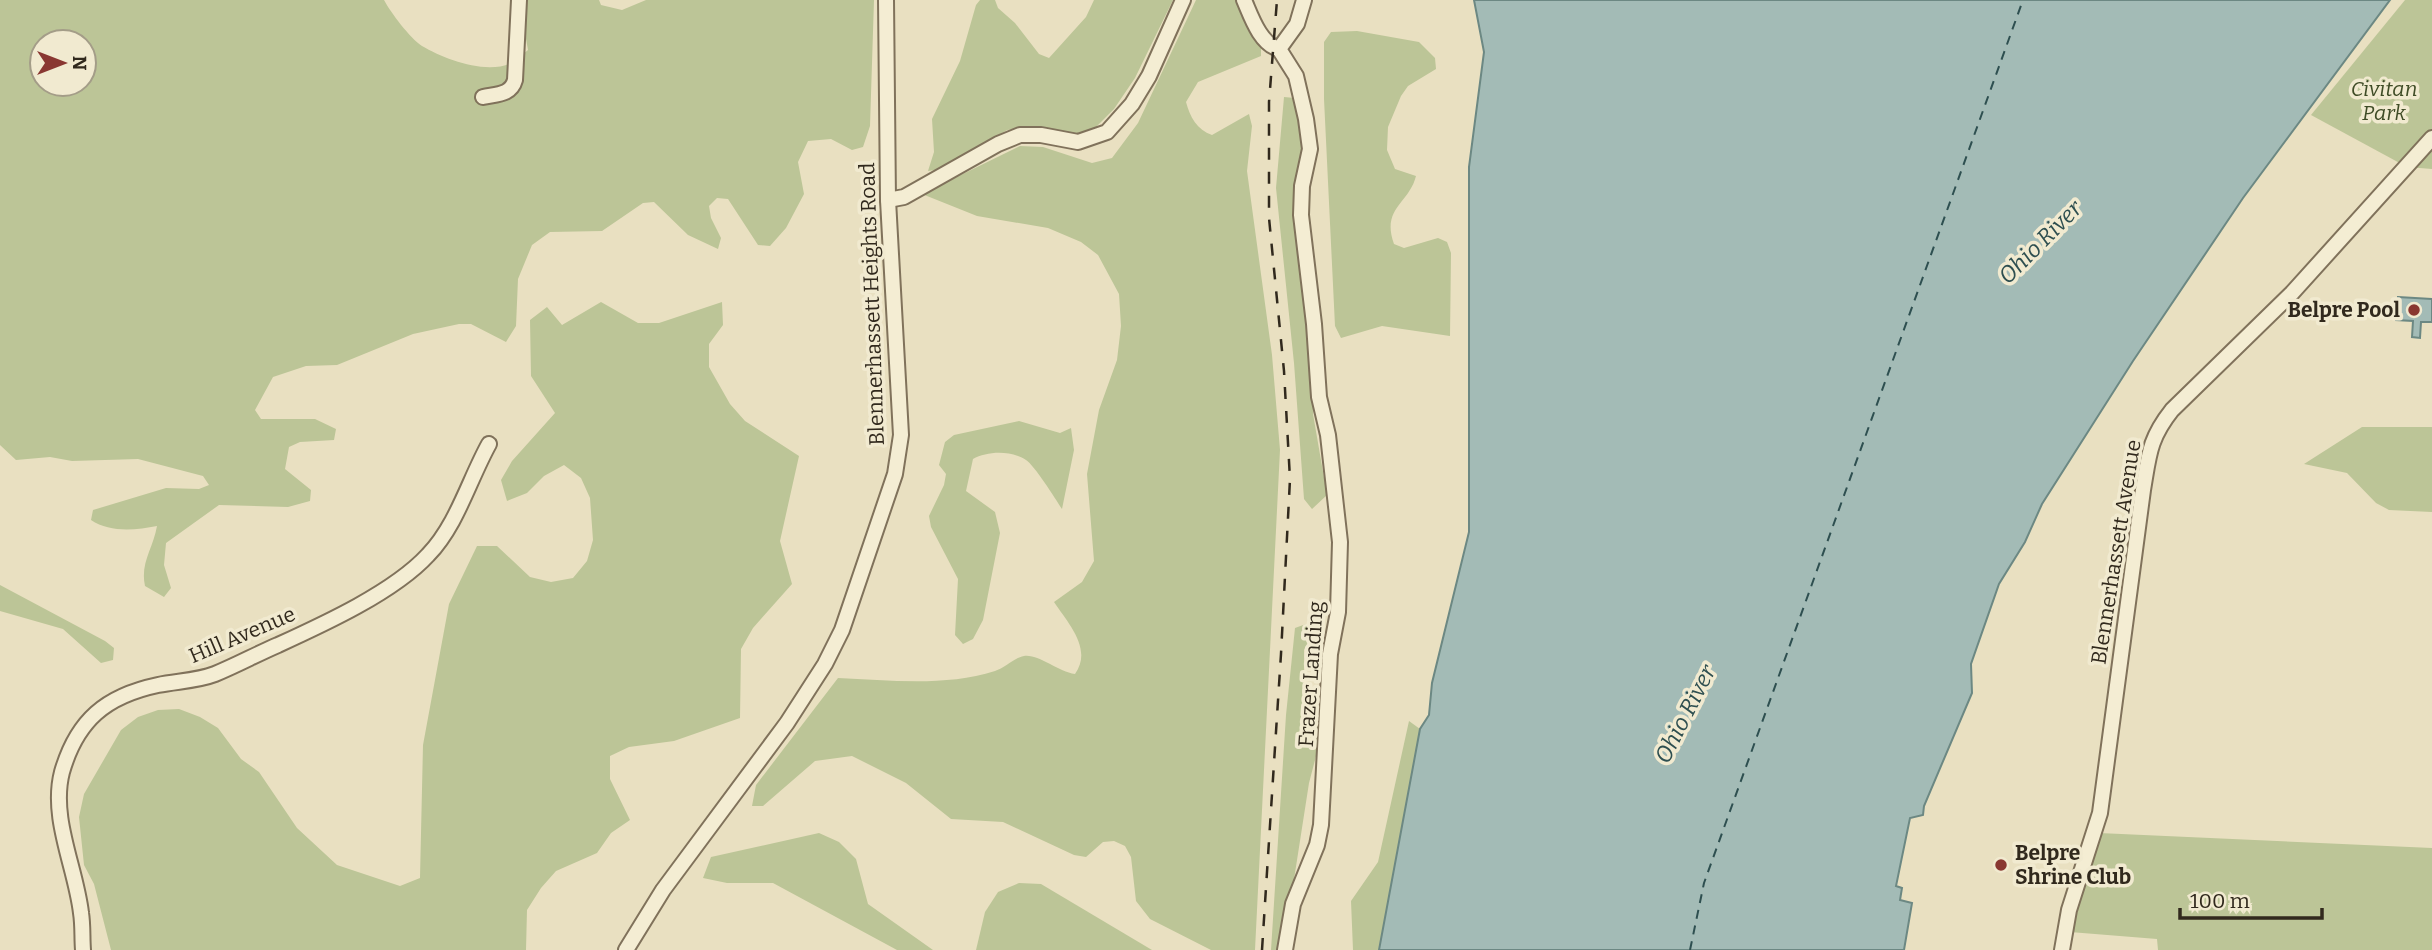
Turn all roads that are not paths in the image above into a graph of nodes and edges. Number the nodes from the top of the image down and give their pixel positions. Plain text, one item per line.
1 (519, 0) edge
2 (886, 0) edge
3 (1183, 0) edge
4 (1244, 0) edge
5 (1304, 0) edge
6 (1279, 49) junction
7 (483, 97) dead end
8 (2432, 138) edge
9 (888, 200) junction
10 (489, 444) dead end
11 (83, 950) edge
12 (626, 950) edge
13 (1285, 950) edge
14 (2062, 950) edge

1 - 7 street
2 - 9 street, Blennerhassett Heights Road
3 - 9 street
4 - 6 street, Frazer Landing
5 - 6 street
6 - 13 street, Frazer Landing
8 - 14 street, Blennerhassett Avenue
9 - 12 street, Blennerhassett Heights Road
10 - 11 street, Hill Avenue

